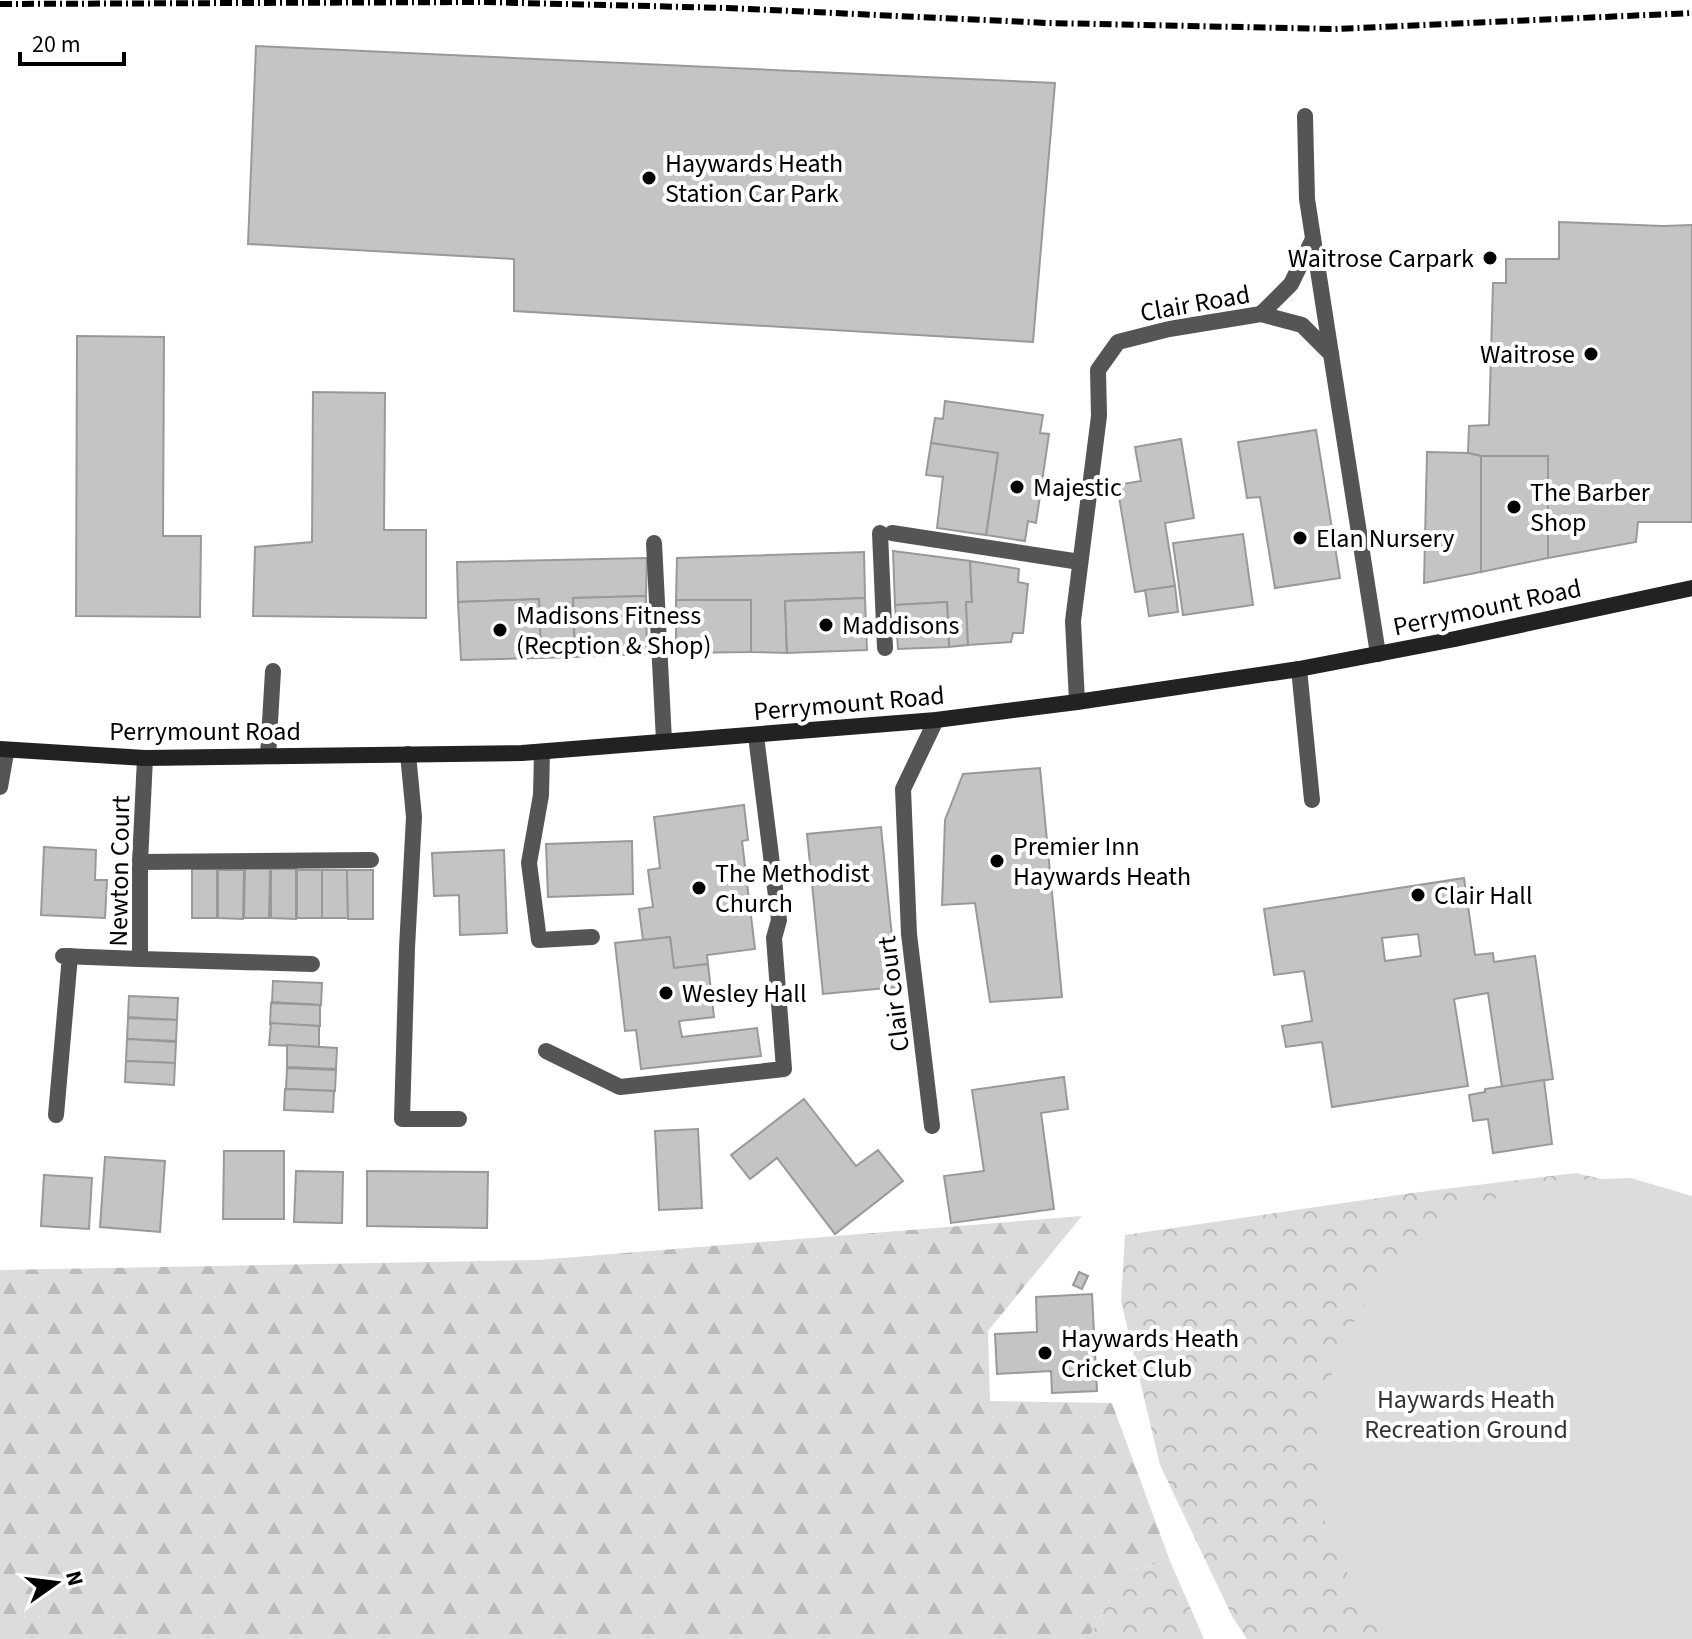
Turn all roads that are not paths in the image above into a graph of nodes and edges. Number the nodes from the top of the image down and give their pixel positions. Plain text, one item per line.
1 (1305, 116) dead end
2 (1313, 239) junction
3 (1261, 314) junction
4 (1331, 354) junction
5 (654, 543) dead end
6 (1080, 562) junction
7 (1692, 588) edge
8 (885, 648) dead end
9 (1378, 654) junction
10 (1299, 669) junction
11 (273, 671) dead end
12 (1077, 702) junction
13 (936, 720) junction
14 (756, 736) junction
15 (664, 741) junction
16 (2, 749) edge
17 (542, 752) junction
18 (408, 754) junction
19 (268, 756) junction
20 (145, 758) junction
21 (0, 787) edge
22 (1312, 800) dead end
23 (371, 860) dead end
24 (140, 862) junction
25 (592, 937) dead end
26 (140, 959) junction
27 (312, 964) dead end
28 (546, 1051) dead end
29 (56, 1115) dead end
30 (459, 1119) dead end
31 (932, 1126) dead end

1 - 2 street
2 - 3 street
2 - 4 street
3 - 4 street, Clair Road
3 - 6 street, Clair Road
4 - 9 street
5 - 15 street
6 - 8 street
6 - 12 street, Clair Road
7 - 9 main road, Perrymount Road
9 - 10 main road, Perrymount Road
10 - 12 main road, Perrymount Road
10 - 22 street
11 - 19 street
12 - 13 main road, Perrymount Road
13 - 14 main road, Perrymount Road
13 - 31 street, Clair Court
14 - 15 main road, Perrymount Road
14 - 28 street
15 - 17 main road, Perrymount Road
16 - 20 main road, Perrymount Road
16 - 21 street
17 - 18 main road, Perrymount Road
17 - 25 street
18 - 19 main road, Perrymount Road
18 - 30 street
19 - 20 main road, Perrymount Road
20 - 24 street, Newton Court
23 - 24 street
24 - 26 street, Newton Court
26 - 27 street, Newton Court
26 - 29 street

